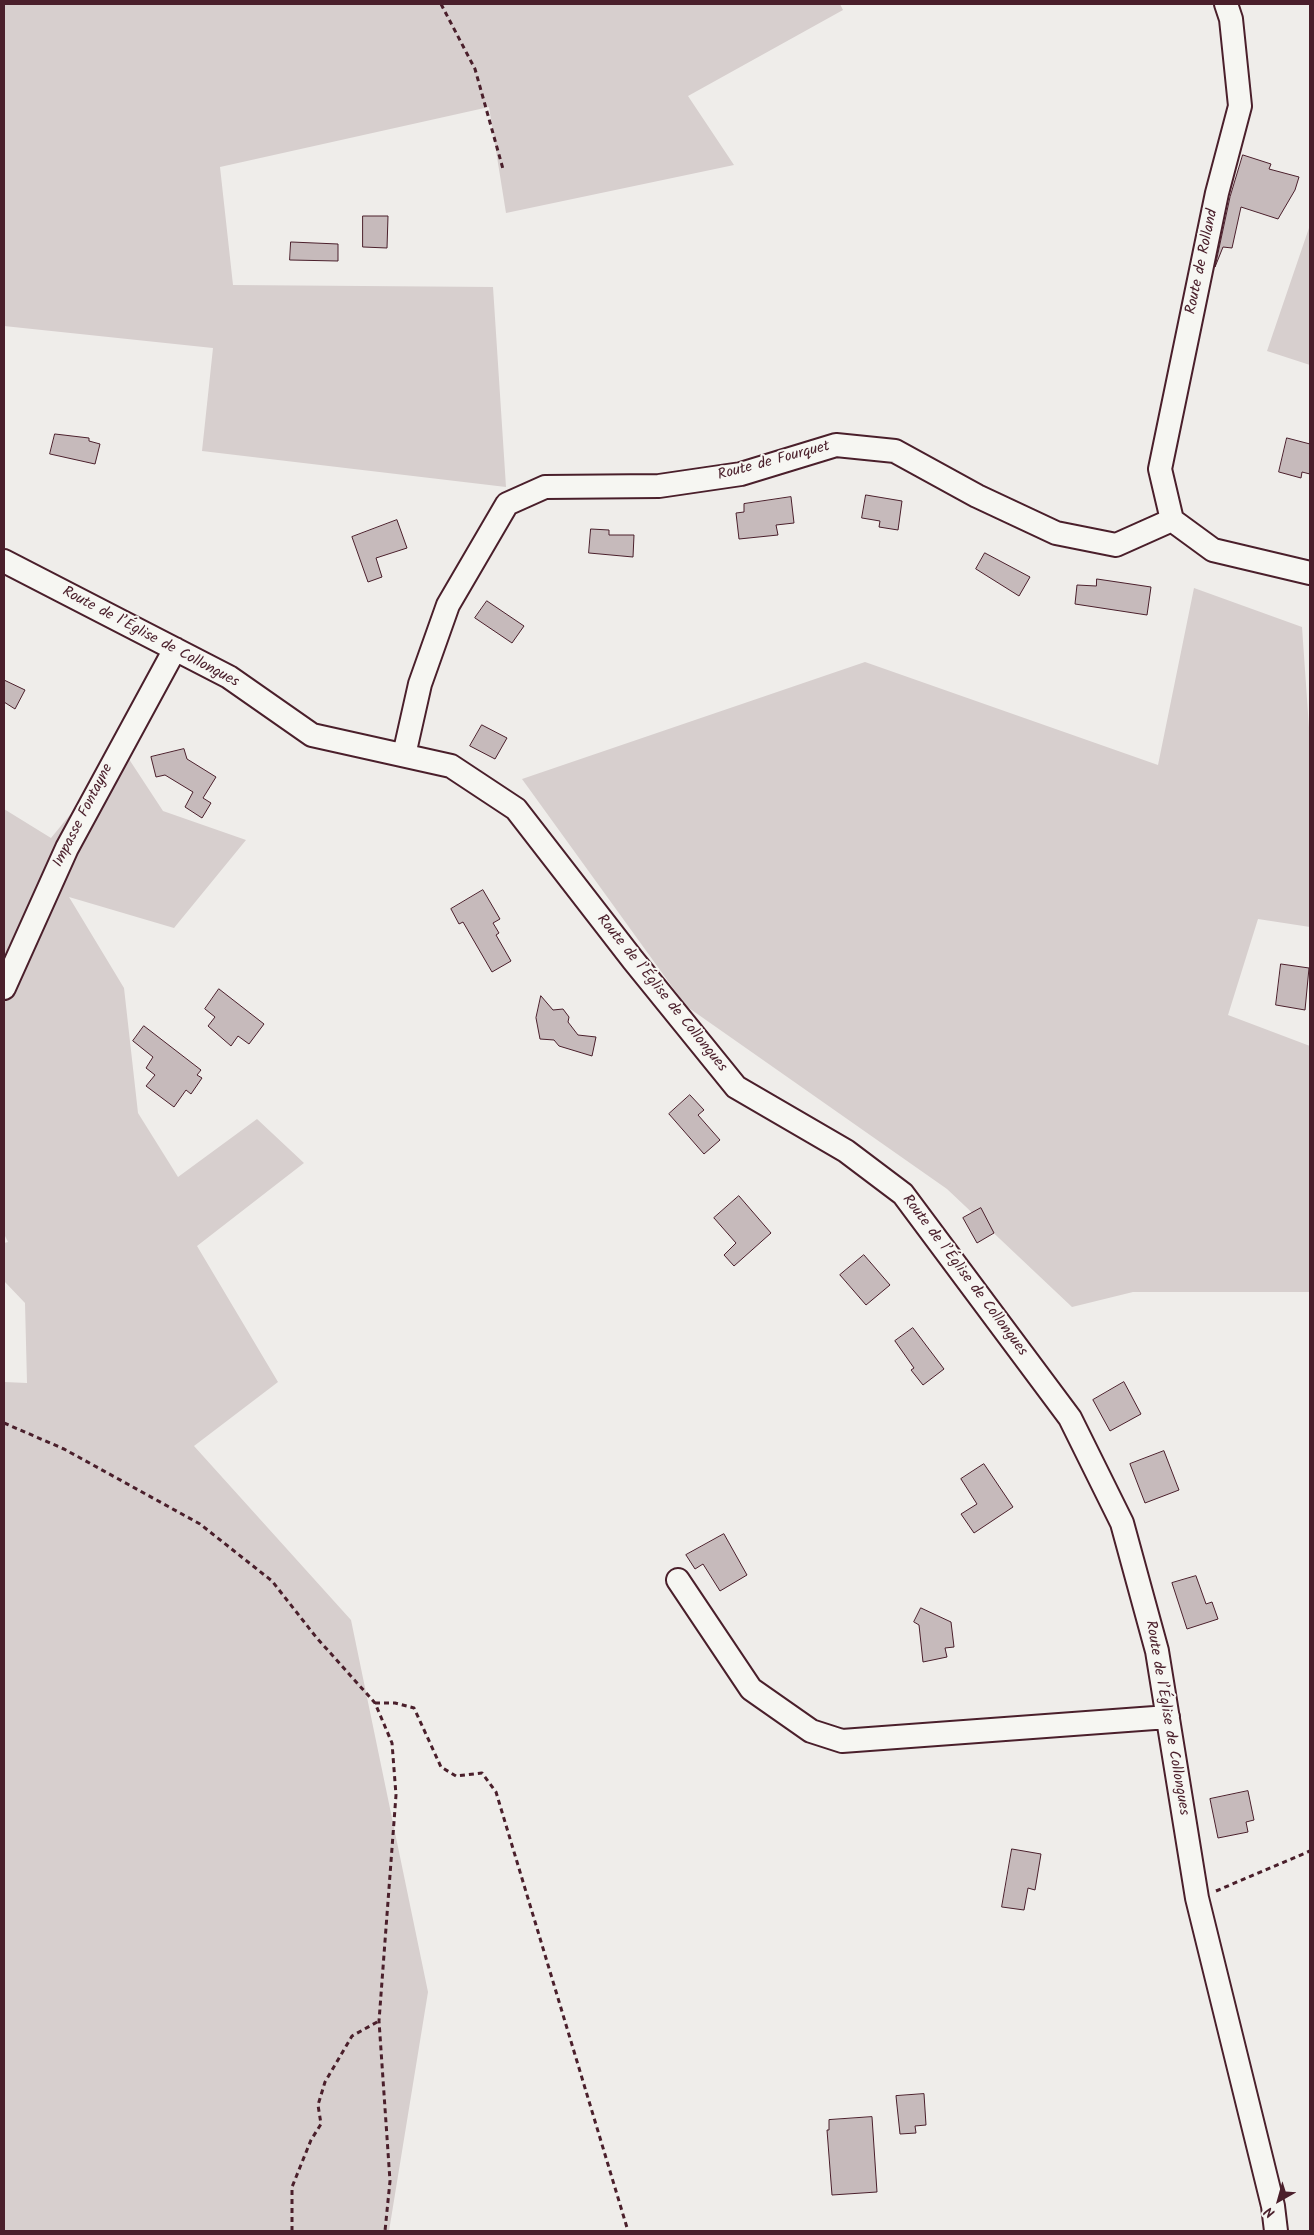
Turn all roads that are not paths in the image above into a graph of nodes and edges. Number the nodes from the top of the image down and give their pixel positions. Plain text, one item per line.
1 (1226, 4) edge
2 (1172, 520) junction
3 (4, 561) edge
4 (1310, 573) edge
5 (175, 649) junction
6 (404, 756) junction
7 (4, 988) edge
8 (678, 1580) dead end
9 (1168, 1717) junction
10 (1276, 2231) edge

1 - 2 street, Route de Rolland
2 - 4 street
2 - 6 street, Route de Fourquet
3 - 5 street, Route de l’Église de Collongues
5 - 6 street, Route de l’Église de Collongues
5 - 7 street, Impasse Fontayne
6 - 9 street, Route de l’Église de Collongues
8 - 9 street
9 - 10 street, Route de l’Église de Collongues

